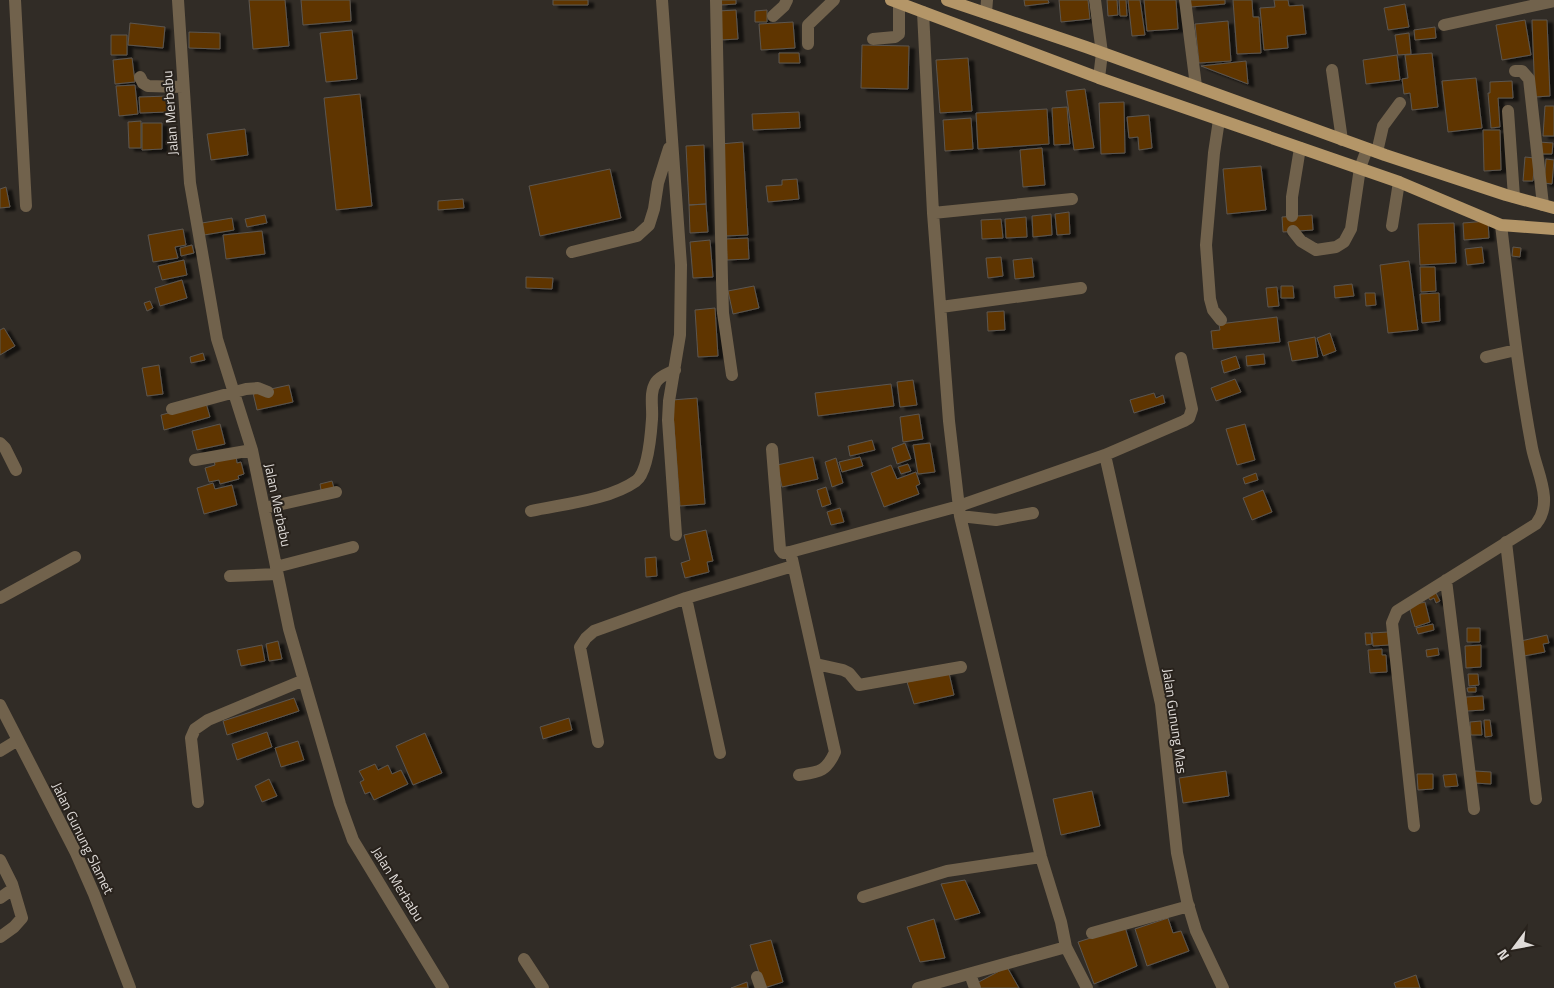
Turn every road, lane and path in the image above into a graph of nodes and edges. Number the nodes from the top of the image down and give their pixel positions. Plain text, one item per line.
1 (15, 0) edge
2 (178, 0) edge
3 (716, 0) edge
4 (787, 0) edge
5 (834, 0) edge
6 (948, 0) edge
7 (987, 0) edge
8 (1096, 0) edge
9 (1185, 0) edge
10 (1554, 1) edge
11 (660, 2) edge
12 (895, 2) edge
13 (923, 12) junction
14 (986, 13) junction
15 (773, 16) dead end
16 (1444, 25) dead end
17 (873, 39) dead end
18 (808, 44) dead end
19 (1102, 53) junction
20 (1332, 70) dead end
21 (1515, 71) dead end
22 (140, 77) dead end
23 (1099, 78) junction
24 (1196, 86) junction
25 (183, 87) junction
26 (1400, 103) dead end
27 (1508, 111) dead end
28 (1219, 120) junction
29 (1342, 140) junction
30 (672, 141) junction
31 (1300, 148) junction
32 (1372, 150) junction
33 (1360, 168) junction
34 (1399, 182) junction
35 (1514, 197) junction
36 (1072, 199) dead end
37 (26, 206) dead end
38 (1548, 206) edge
39 (933, 213) junction
40 (1292, 216) dead end
41 (1501, 225) junction
42 (1392, 226) dead end
43 (1554, 229) edge
44 (1293, 232) dead end
45 (572, 252) dead end
46 (1081, 288) dead end
47 (941, 306) junction
48 (1221, 320) dead end
49 (1516, 350) junction
50 (1486, 357) dead end
51 (1181, 358) dead end
52 (675, 370) junction
53 (732, 375) dead end
54 (268, 392) dead end
55 (234, 393) junction
56 (172, 409) dead end
57 (0, 443) edge
58 (772, 448) dead end
59 (252, 450) junction
60 (1105, 454) junction
61 (195, 460) dead end
62 (16, 470) dead end
63 (336, 492) dead end
64 (1550, 500) edge
65 (264, 508) junction
66 (531, 511) dead end
67 (960, 511) junction
68 (1033, 513) dead end
69 (676, 535) dead end
70 (1506, 542) junction
71 (353, 547) dead end
72 (790, 552) junction
73 (75, 557) dead end
74 (793, 566) junction
75 (276, 570) junction
76 (230, 576) dead end
77 (1446, 580) junction
78 (0, 598) edge
79 (686, 598) junction
80 (816, 664) junction
81 (961, 667) dead end
82 (304, 680) junction
83 (0, 704) edge
84 (18, 740) junction
85 (598, 742) dead end
86 (0, 751) edge
87 (720, 753) dead end
88 (799, 775) dead end
89 (1536, 799) dead end
90 (198, 802) dead end
91 (1474, 810) dead end
92 (1414, 826) dead end
93 (1041, 857) junction
94 (0, 860) edge
95 (14, 889) junction
96 (863, 897) dead end
97 (0, 898) edge
98 (1189, 906) junction
99 (1092, 932) dead end
100 (0, 937) edge
101 (1066, 947) junction
102 (524, 959) dead end
103 (970, 974) junction
104 (130, 988) edge
105 (443, 988) edge
106 (543, 988) edge
107 (918, 988) edge
108 (974, 988) edge
109 (1086, 988) edge
110 (1223, 988) edge

1 - 37 street
2 - 25 street, Jalan Merbabu
3 - 53 street
4 - 15 street
5 - 18 street
6 - 14 main road
7 - 14 street
8 - 19 street
9 - 24 street
10 - 16 street
11 - 30 street
12 - 13 main road
12 - 17 street
13 - 23 main road
13 - 39 street
14 - 19 main road
19 - 23 street
19 - 24 main road
20 - 29 street
21 - 38 street
22 - 25 street
23 - 28 main road
24 - 29 main road
25 - 55 street, Jalan Merbabu
26 - 32 street
27 - 35 street
28 - 31 main road
28 - 48 street
29 - 32 main road
30 - 45 street
30 - 52 street
31 - 33 main road
31 - 40 street
32 - 33 street
32 - 35 main road
33 - 34 main road
33 - 44 street
34 - 41 main road
34 - 42 street
35 - 38 main road
36 - 39 street
39 - 47 street
41 - 43 main road
41 - 49 street
46 - 47 street
47 - 67 street
49 - 50 street
49 - 64 street
51 - 60 street
52 - 66 street
52 - 69 street
54 - 55 street
55 - 56 street
55 - 59 street, Jalan Merbabu
57 - 62 street
58 - 72 street
59 - 61 street
59 - 65 street, Jalan Merbabu
60 - 67 street
60 - 98 street, Jalan Gunung Mas
63 - 65 street
64 - 70 street
65 - 75 street, Jalan Merbabu
67 - 68 street
67 - 72 street
67 - 93 street
70 - 77 street
70 - 89 street
71 - 75 street
72 - 74 street
73 - 78 street
74 - 79 street
74 - 80 street
75 - 76 street
75 - 82 street, Jalan Merbabu
77 - 91 street
77 - 92 street
79 - 85 street
79 - 87 street
80 - 81 street
80 - 88 street
82 - 90 street
82 - 105 street, Jalan Merbabu
83 - 84 street, Jalan Gunung Slamet
84 - 86 street
84 - 104 street, Jalan Gunung Slamet
93 - 96 street
93 - 101 street
94 - 95 street
95 - 97 street
95 - 100 street
98 - 99 street
98 - 110 street, Jalan Gunung Mas
101 - 103 street
101 - 109 street
102 - 106 street
103 - 107 street
103 - 108 street

